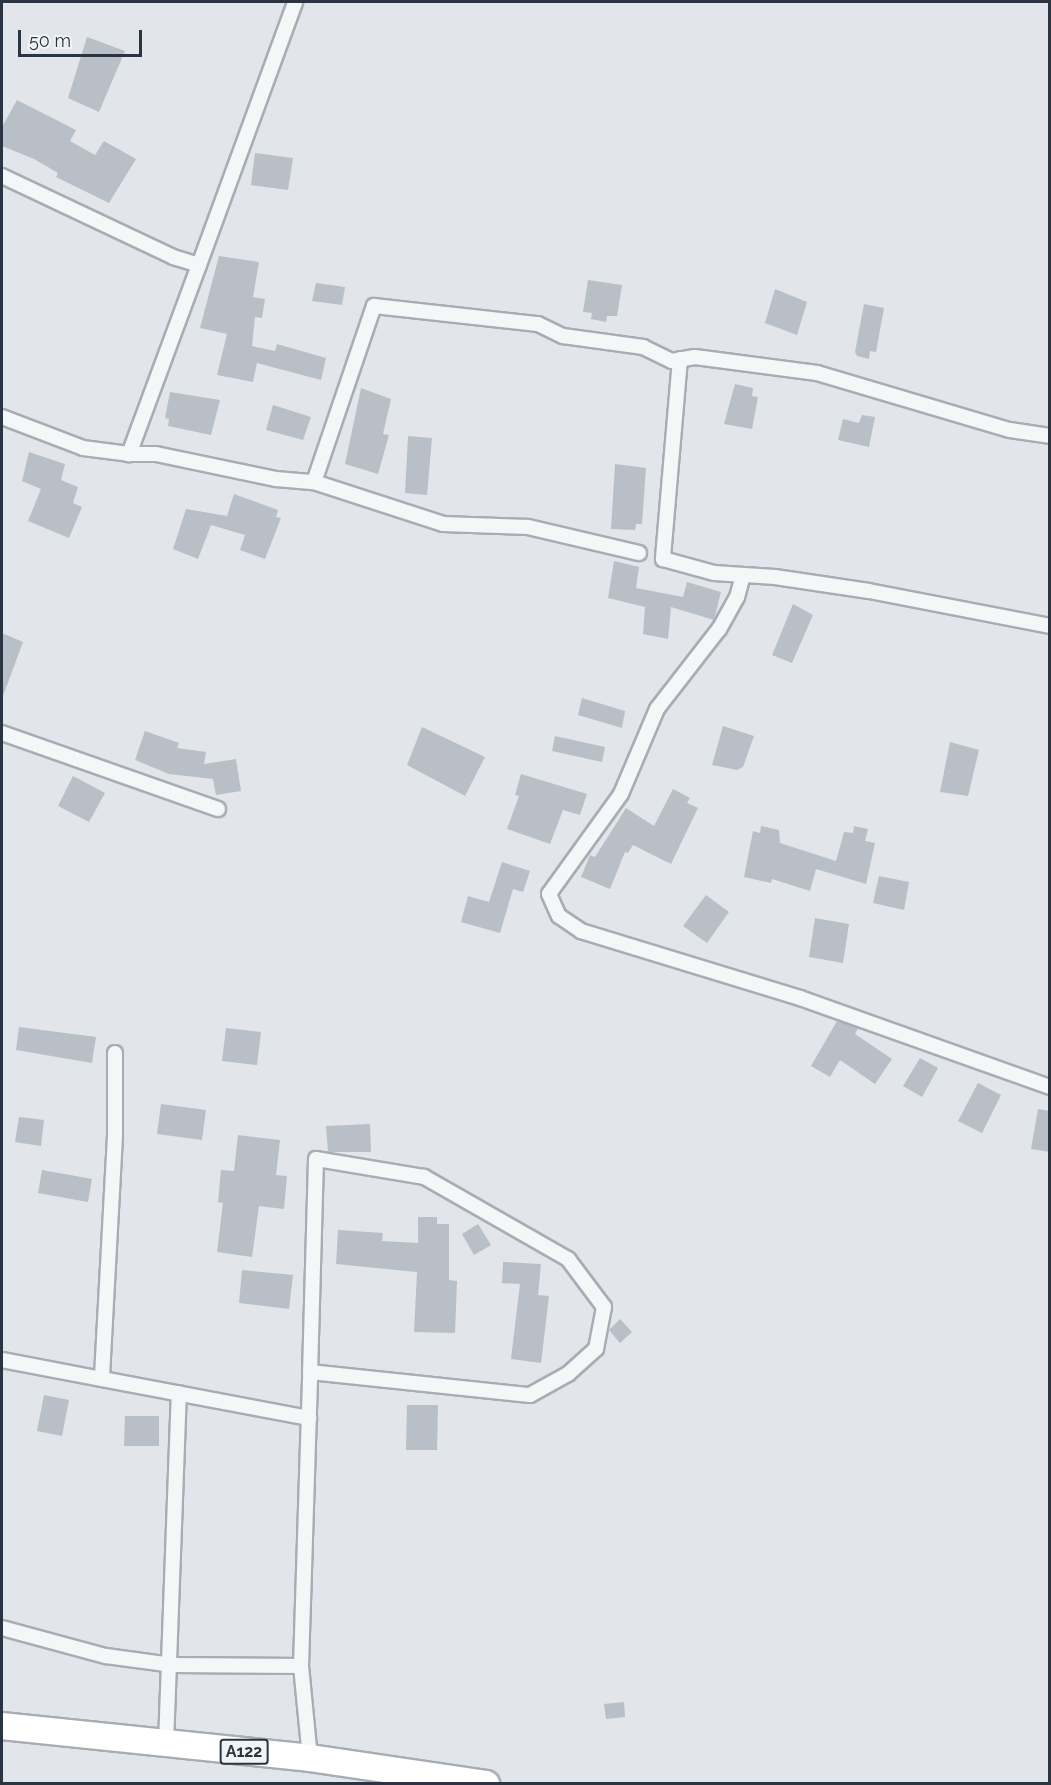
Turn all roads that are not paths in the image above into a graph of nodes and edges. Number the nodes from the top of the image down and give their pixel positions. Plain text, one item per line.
1 (295, 2) edge
2 (2, 176) edge
3 (199, 265) junction
4 (680, 359) junction
5 (2, 417) edge
6 (1050, 436) edge
7 (129, 454) junction
8 (314, 482) junction
9 (639, 553) dead end
10 (743, 575) junction
11 (1050, 626) edge
12 (2, 734) edge
13 (218, 809) dead end
14 (115, 1053) dead end
15 (1050, 1087) edge
16 (2, 1360) edge
17 (310, 1372) junction
18 (102, 1379) junction
19 (179, 1393) junction
20 (309, 1418) junction
21 (2, 1628) edge
22 (170, 1665) junction
23 (301, 1666) junction
24 (2, 1726) edge
25 (166, 1744) junction
26 (310, 1758) junction
27 (486, 1784) edge

1 - 3 street
2 - 3 street
3 - 7 street
4 - 6 street
4 - 8 street
4 - 10 street
5 - 7 street
7 - 8 street
8 - 9 street
10 - 11 street
10 - 15 street
12 - 13 street
14 - 18 street
16 - 18 street
17 - 17 street
17 - 20 street
18 - 19 street
19 - 20 street
19 - 22 street
20 - 23 street
21 - 22 street
22 - 23 street
22 - 25 street
23 - 26 street
24 - 25 highway, A122
25 - 26 highway, A122
26 - 27 highway, A122

